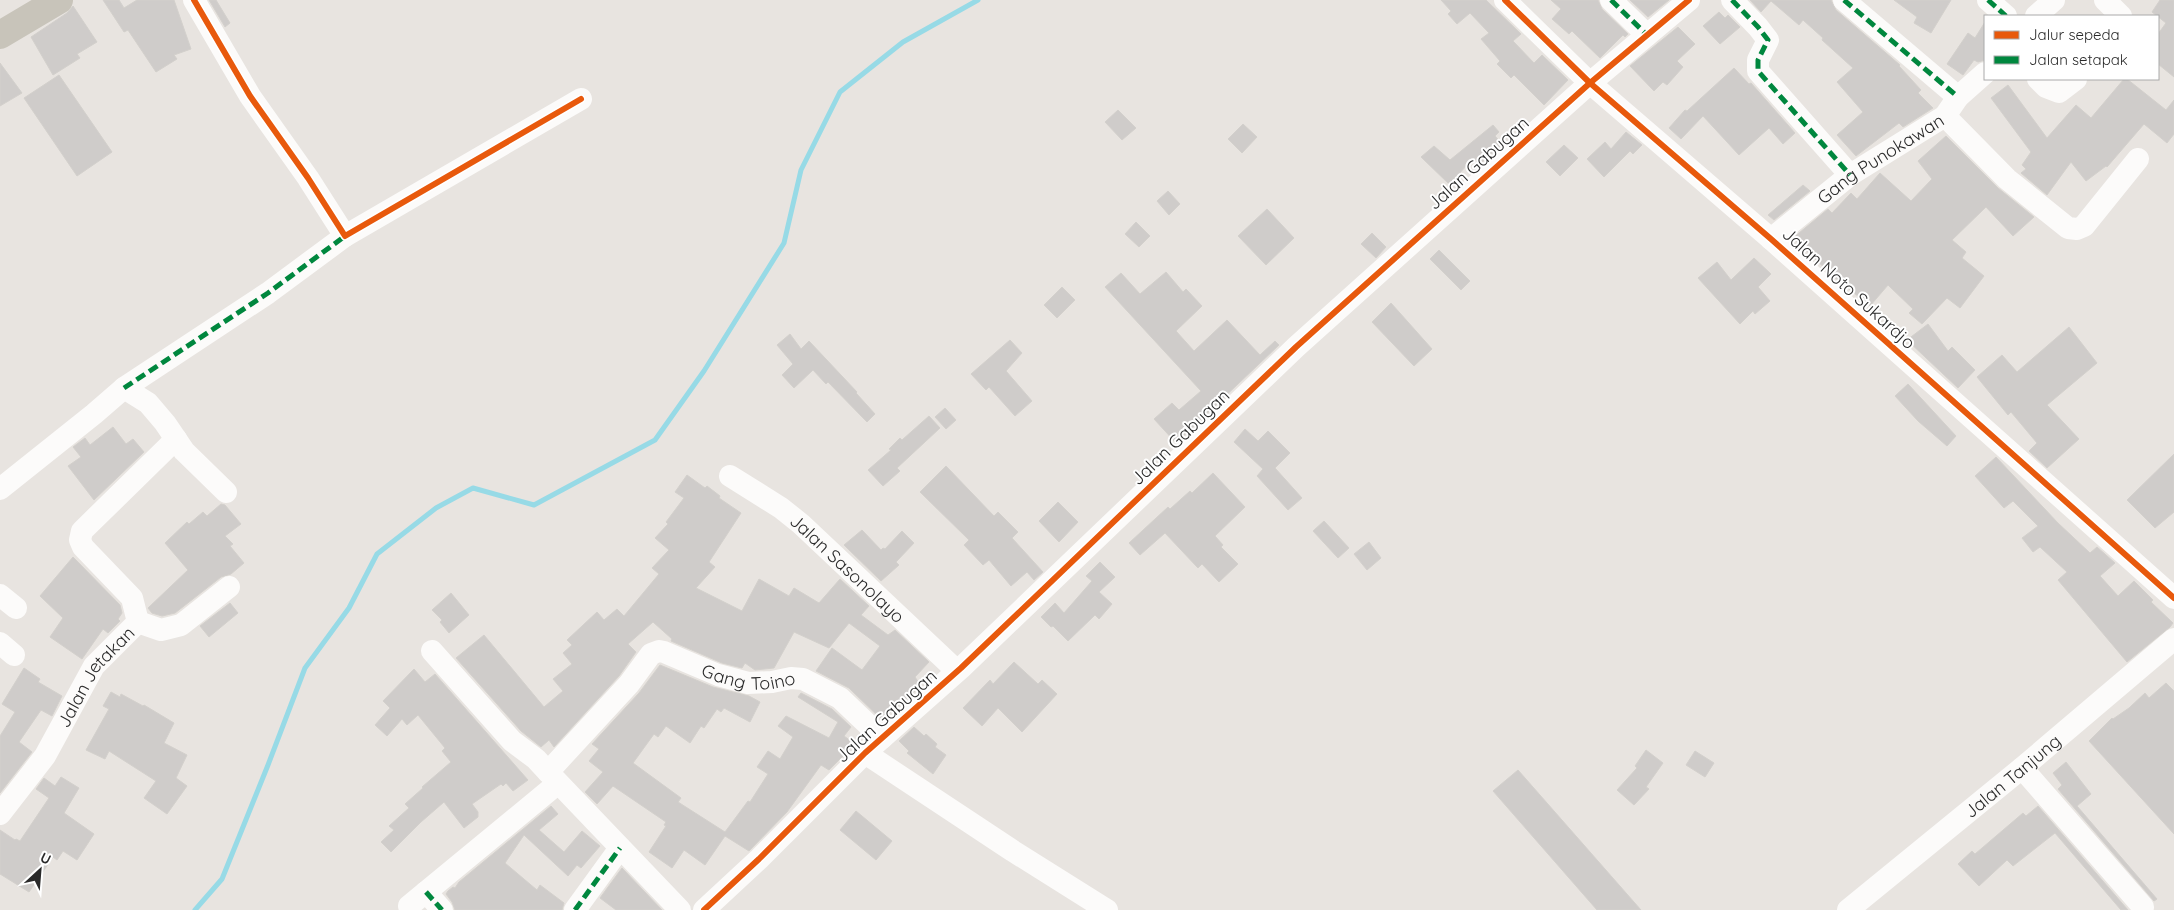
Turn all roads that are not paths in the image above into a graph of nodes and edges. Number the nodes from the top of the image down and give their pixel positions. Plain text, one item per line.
1 (59, 0) edge
2 (194, 0) edge
3 (1505, 0) edge
4 (1611, 0) edge
5 (1689, 0) edge
6 (1732, 0) edge
7 (1844, 0) edge
8 (1988, 0) edge
9 (2054, 0) edge
10 (2105, 0) edge
11 (2005, 15) edge
12 (2037, 15) edge
13 (2120, 15) edge
14 (0, 35) edge
15 (1647, 35) junction
16 (1984, 74) edge
17 (2039, 80) edge
18 (2075, 80) edge
19 (1590, 83) junction
20 (1958, 97) junction
21 (581, 99) dead end
22 (1945, 116) junction
23 (2138, 159) dead end
24 (1850, 175) junction
25 (345, 236) junction
26 (1770, 239) junction
27 (124, 388) junction
28 (176, 439) junction
29 (730, 476) dead end
30 (0, 489) edge
31 (226, 492) dead end
32 (229, 587) dead end
33 (2174, 598) edge
34 (138, 622) junction
35 (2174, 639) edge
36 (432, 651) dead end
37 (957, 671) junction
38 (882, 738) junction
39 (865, 753) junction
40 (2022, 768) junction
41 (552, 778) junction
42 (0, 814) edge
43 (620, 848) junction
44 (426, 892) junction
45 (409, 906) dead end
46 (2143, 907) dead end
47 (442, 910) edge
48 (575, 910) edge
49 (680, 910) edge
50 (704, 910) edge
51 (1107, 910) edge
52 (1848, 910) edge

1 - 14 main road
2 - 25 street
3 - 19 street, Jalan Noto Sukardjo
4 - 15 street
5 - 15 street, Jalan Gabugan
6 - 24 street
7 - 20 street
8 - 11 street
9 - 12 street
10 - 13 street
15 - 19 street, Jalan Gabugan
16 - 20 street, Gang Punokawan
17 - 18 street
19 - 26 street, Jalan Noto Sukardjo
19 - 37 street, Jalan Gabugan
20 - 22 street, Gang Punokawan
21 - 25 street
22 - 23 street
22 - 24 street, Gang Punokawan
24 - 26 street, Gang Punokawan
25 - 27 street
26 - 33 street, Jalan Noto Sukardjo
27 - 28 street
27 - 30 street
28 - 31 street
28 - 34 street, Jalan Jetakan
29 - 37 street, Jalan Sasonolayo
32 - 34 street
34 - 42 street, Jalan Jetakan
35 - 40 street, Jalan Tanjung
36 - 41 street
37 - 38 street, Jalan Gabugan
38 - 39 street, Jalan Gabugan
38 - 41 street, Gang Toino
39 - 50 street, Jalan Gabugan
39 - 51 street
40 - 46 street
40 - 52 street, Jalan Tanjung
41 - 43 street
41 - 44 street
43 - 48 street
43 - 49 street
44 - 45 street
44 - 47 street

